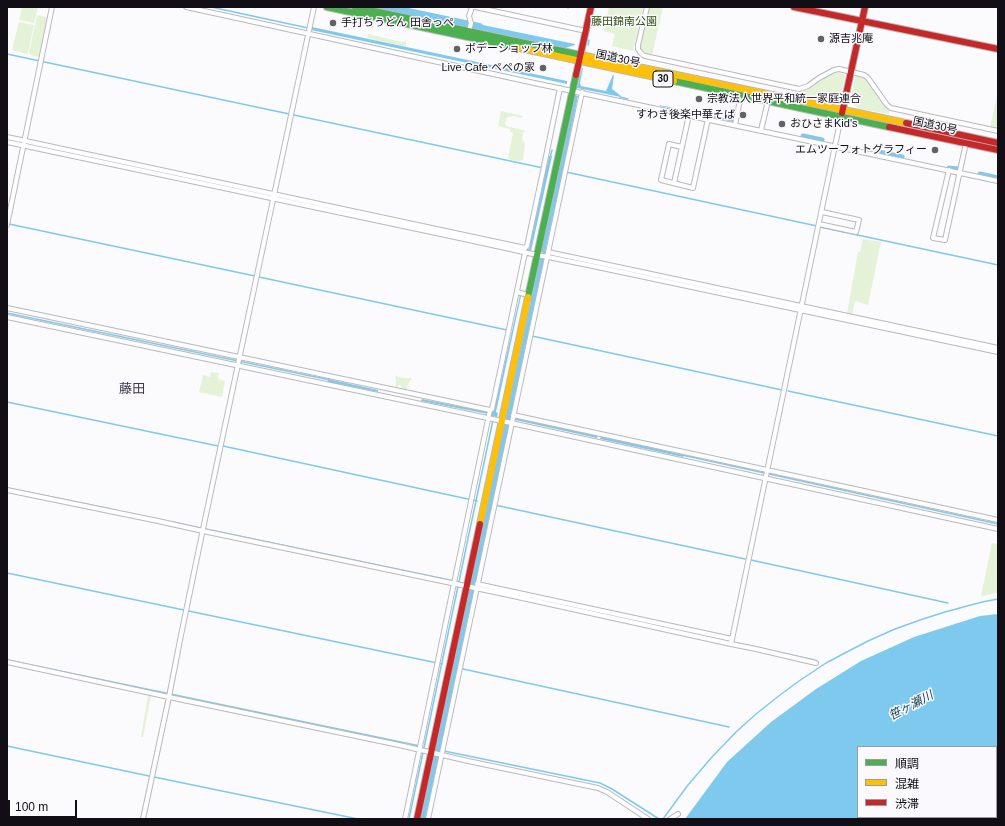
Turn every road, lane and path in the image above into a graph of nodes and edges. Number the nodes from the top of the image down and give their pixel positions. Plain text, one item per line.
1 (52, 7) edge
2 (186, 7) edge
3 (314, 7) edge
4 (327, 7) edge
5 (355, 7) edge
6 (473, 7) edge
7 (591, 7) edge
8 (647, 7) edge
9 (794, 7) edge
10 (865, 7) edge
11 (382, 10) edge
12 (862, 21) junction
13 (309, 30) junction
14 (470, 30) junction
15 (586, 31) junction
16 (998, 49) edge
17 (581, 54) junction
18 (579, 61) junction
19 (851, 72) junction
20 (560, 88) junction
21 (572, 90) junction
22 (582, 92) junction
23 (742, 95) junction
24 (768, 100) junction
25 (843, 110) junction
26 (690, 115) junction
27 (841, 117) junction
28 (708, 120) junction
29 (735, 125) junction
30 (762, 128) junction
31 (998, 131) edge
32 (7, 137) edge
33 (7, 142) edge
34 (24, 143) junction
35 (966, 143) junction
36 (998, 143) edge
37 (682, 146) junction
38 (836, 146) junction
39 (998, 150) edge
40 (948, 170) junction
41 (960, 173) junction
42 (998, 181) edge
43 (674, 184) junction
44 (274, 196) junction
45 (822, 212) junction
46 (819, 224) junction
47 (7, 225) edge
48 (533, 253) junction
49 (522, 293) junction
50 (7, 308) edge
51 (802, 308) junction
52 (7, 317) edge
53 (998, 348) edge
54 (998, 352) edge
55 (239, 361) junction
56 (501, 418) junction
57 (599, 437) junction
58 (685, 456) junction
59 (767, 474) junction
60 (7, 490) edge
61 (998, 520) edge
62 (203, 529) junction
63 (998, 529) edge
64 (465, 585) junction
65 (732, 642) junction
66 (7, 662) edge
67 (816, 663) dead end
68 (169, 695) junction
69 (428, 751) junction
70 (678, 814) dead end
71 (143, 819) edge
72 (405, 819) edge
73 (417, 819) edge
74 (428, 819) edge
75 (648, 819) edge
76 (670, 819) edge

1 - 34 street
2 - 13 street
3 - 13 street
4 - 18 main road, 国道30号 / 30
5 - 11 main road, 国道30号 / 30
6 - 14 street
6 - 15 street
7 - 15 main road
8 - 19 street
9 - 12 main road
10 - 12 main road
11 - 14 main road, 国道30号 / 30
12 - 16 main road
12 - 19 main road
13 - 20 street
13 - 44 street
14 - 17 main road, 国道30号 / 30
15 - 17 main road
17 - 18 main road
17 - 25 main road, 国道30号 / 30
18 - 21 main road
18 - 23 main road, 国道30号 / 30
19 - 25 main road
19 - 31 street
20 - 21 street
20 - 48 street
21 - 22 street
21 - 48 main road
22 - 26 street
22 - 48 street
23 - 24 main road, 国道30号 / 30
23 - 29 street
24 - 27 main road, 国道30号 / 30
24 - 30 street
25 - 27 main road
25 - 36 main road, 国道30号 / 30
26 - 28 street
26 - 37 street
27 - 35 main road, 国道30号 / 30
27 - 38 street
28 - 29 street
28 - 43 street
29 - 30 street
30 - 38 street
32 - 34 street
33 - 34 street
34 - 44 street
34 - 47 street
35 - 39 main road, 国道30号 / 30
35 - 41 street
37 - 43 street
37 - 43 street
38 - 40 street
38 - 45 street
40 - 41 street
40 - 41 street
41 - 42 street
44 - 48 street
44 - 55 street
45 - 46 street
45 - 46 street
46 - 51 street
48 - 49 main road
48 - 49 street
48 - 51 street
48 - 56 street
49 - 56 main road
49 - 56 street
50 - 55 street
51 - 53 street
51 - 54 street
51 - 59 street
52 - 55 street
55 - 56 street
55 - 56 street
55 - 62 street
56 - 57 street
56 - 57 street
56 - 64 main road
56 - 64 street
56 - 64 street
57 - 58 street
57 - 58 street
58 - 59 street
58 - 59 street
59 - 61 street
59 - 63 street
59 - 65 street
60 - 62 street
62 - 64 street
62 - 68 street
64 - 65 street
64 - 69 main road
64 - 69 street
64 - 69 street
65 - 67 street
66 - 68 street
68 - 69 street
68 - 71 street
69 - 72 street
69 - 73 main road
69 - 74 street
69 - 75 street
70 - 76 street

